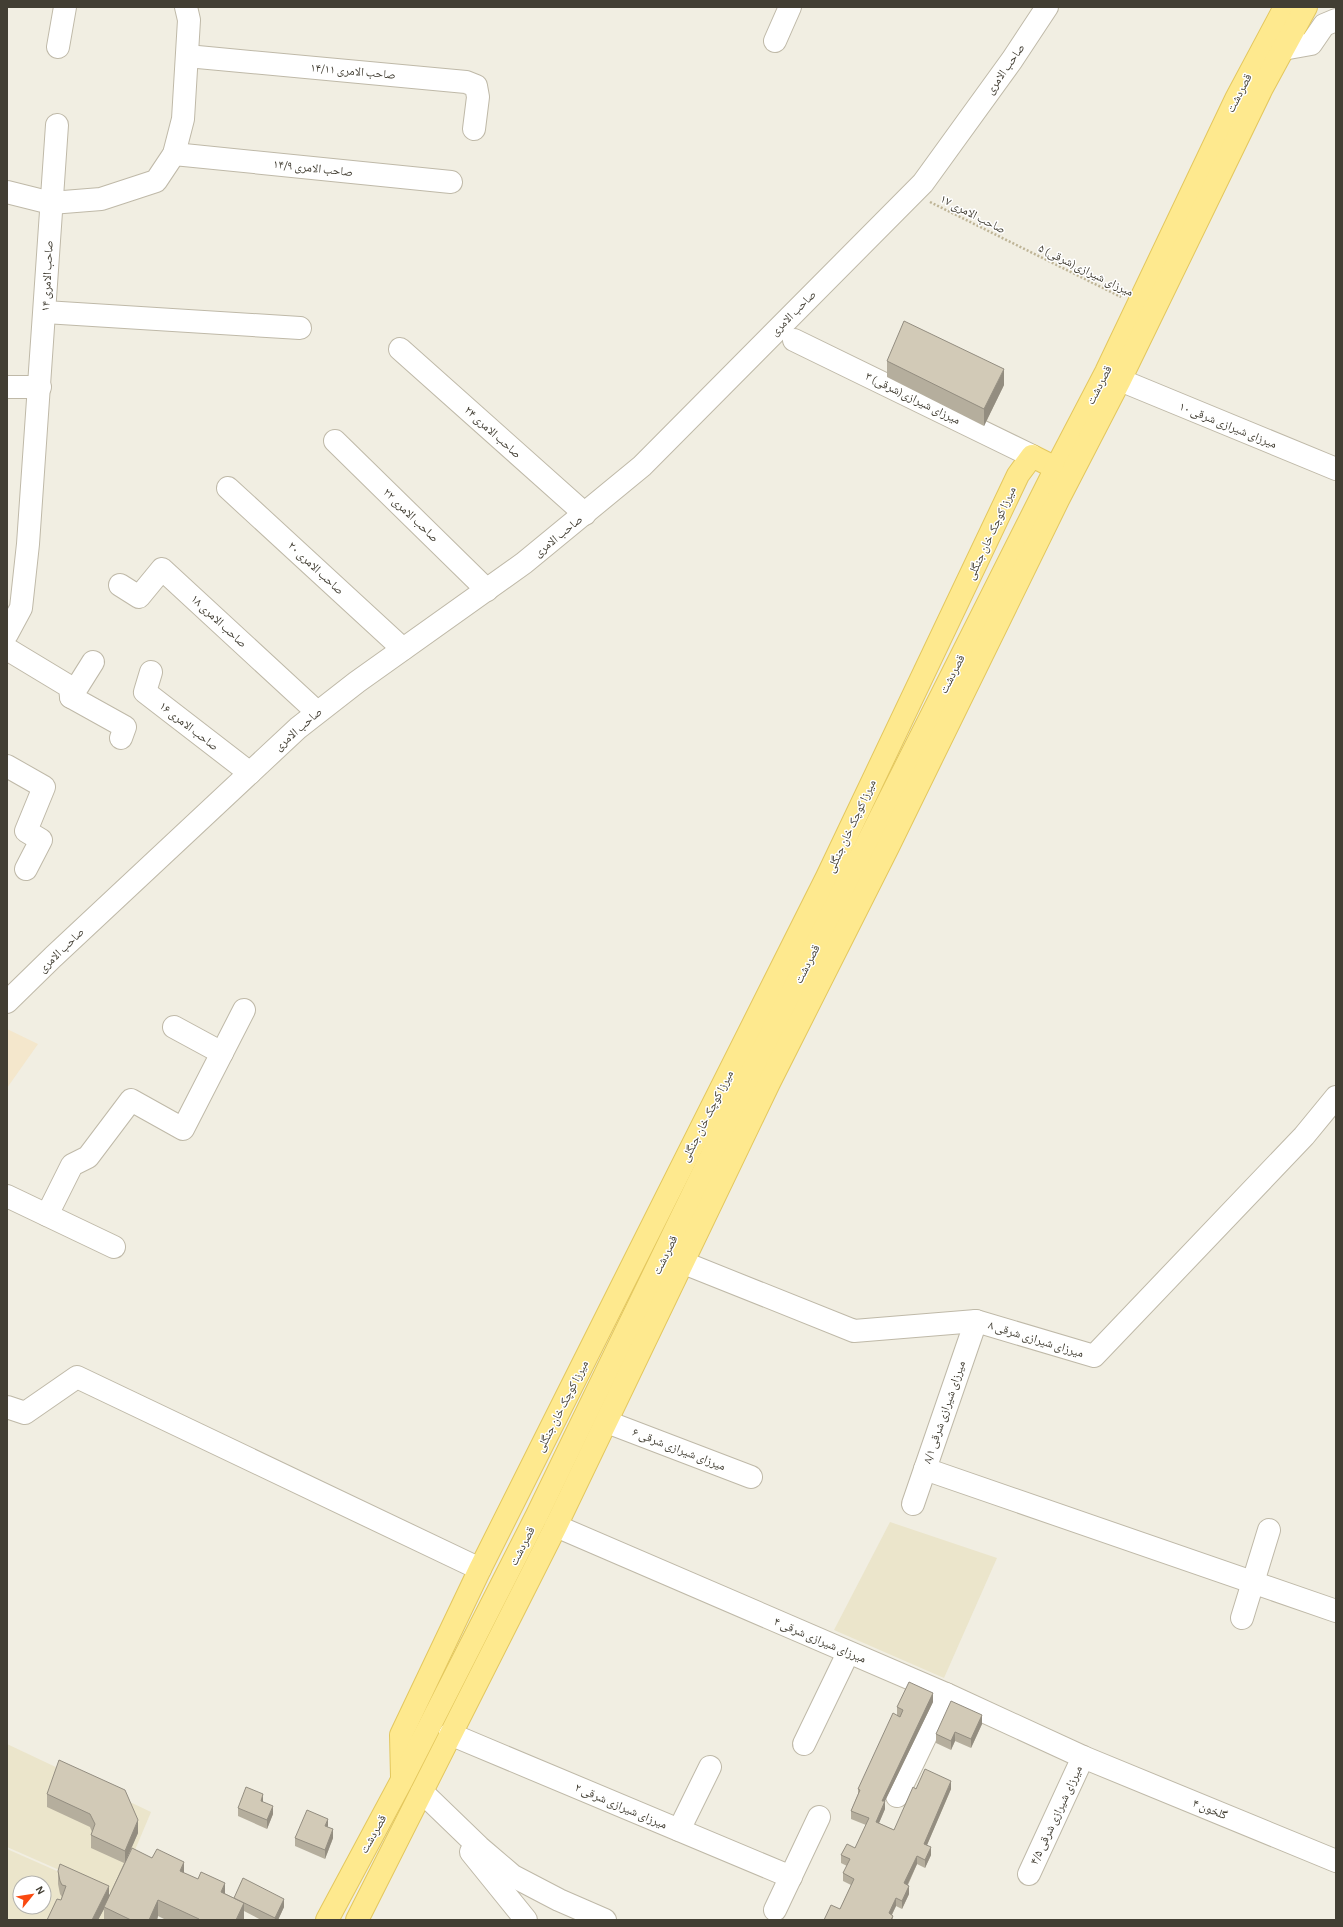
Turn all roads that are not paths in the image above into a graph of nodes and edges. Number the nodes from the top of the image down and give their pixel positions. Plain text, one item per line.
1 (65, 7) edge
2 (186, 7) edge
3 (790, 7) edge
4 (1047, 7) edge
5 (1285, 7) edge
6 (1306, 7) edge
7 (1322, 7) edge
8 (1336, 14) edge
9 (1336, 20) edge
10 (775, 41) dead end
11 (58, 47) dead end
12 (1283, 49) junction
13 (187, 56) junction
14 (57, 125) dead end
15 (474, 129) dead end
16 (174, 154) junction
17 (451, 182) dead end
18 (7, 192) edge
19 (51, 203) junction
20 (45, 312) junction
21 (300, 328) dead end
22 (794, 340) dead end
23 (400, 349) dead end
24 (1120, 380) junction
25 (7, 387) edge
26 (40, 387) junction
27 (335, 440) dead end
28 (1032, 456) junction
29 (1056, 468) junction
30 (1336, 469) edge
31 (228, 488) dead end
32 (585, 514) junction
33 (120, 585) dead end
34 (487, 590) junction
35 (7, 634) edge
36 (7, 649) edge
37 (403, 649) junction
38 (93, 662) dead end
39 (151, 672) dead end
40 (71, 697) junction
41 (317, 712) junction
42 (121, 738) dead end
43 (7, 766) edge
44 (250, 773) junction
45 (26, 869) dead end
46 (7, 1002) edge
47 (244, 1010) dead end
48 (174, 1027) dead end
49 (222, 1053) junction
50 (742, 1070) junction
51 (1336, 1097) edge
52 (10, 1204) edge
53 (47, 1215) junction
54 (114, 1247) dead end
55 (684, 1263) junction
56 (976, 1321) junction
57 (7, 1407) edge
58 (598, 1417) junction
59 (924, 1469) junction
60 (751, 1477) dead end
61 (913, 1504) dead end
62 (537, 1516) junction
63 (556, 1526) junction
64 (1269, 1530) dead end
65 (480, 1569) junction
66 (1253, 1582) junction
67 (1336, 1610) edge
68 (1242, 1618) dead end
69 (848, 1653) junction
70 (946, 1694) junction
71 (432, 1724) junction
72 (450, 1734) junction
73 (804, 1744) dead end
74 (1083, 1757) junction
75 (710, 1767) dead end
76 (402, 1780) junction
77 (422, 1792) junction
78 (897, 1796) dead end
79 (819, 1817) dead end
80 (679, 1830) junction
81 (1336, 1861) edge
82 (1029, 1874) dead end
83 (791, 1877) junction
84 (775, 1910) dead end
85 (361, 1916) edge
86 (327, 1920) edge
87 (526, 1920) edge
88 (605, 1920) edge

1 - 11 street
2 - 13 street
3 - 10 street
4 - 32 street, صاحب الامری
5 - 29 main road, قصردشت
6 - 12 main road, قصردشت
7 - 8 street
9 - 12 street
12 - 24 main road, قصردشت
13 - 15 street, ۱۴/۱۱ صاحب الامری
13 - 16 street
14 - 19 street, ۱۴ صاحب الامری
16 - 17 street, ۱۴/۹ صاحب الامری
16 - 19 street
18 - 19 street
19 - 20 street, ۱۴ صاحب الامری
20 - 21 street
20 - 26 street, ۱۴ صاحب الامری
22 - 28 street, ۳ میرزای شیرازی(شرقی)
23 - 32 street, ۲۴ صاحب الامری
24 - 30 street, ۱۰ میرزای شیرازی شرقی
24 - 55 main road, قصردشت
25 - 26 street
26 - 35 street, ۱۴ صاحب الامری
27 - 34 street, ۲۲ صاحب الامری
28 - 29 main road
28 - 50 main road, میرزا کوچک خان جنگلی
29 - 50 main road, قصردشت
31 - 37 street, ۲۰ صاحب الامری
32 - 34 street, صاحب الامری
33 - 41 street, ۱۸ صاحب الامری
34 - 37 street, صاحب الامری
36 - 40 street
37 - 41 street, صاحب الامری
38 - 40 street
39 - 44 street, ۱۶ صاحب الامری
40 - 42 street
41 - 44 street, صاحب الامری
43 - 45 street
44 - 46 street, صاحب الامری
47 - 49 street
48 - 49 street
49 - 53 street
50 - 58 main road, قصردشت
50 - 65 main road, میرزا کوچک خان جنگلی
51 - 56 street, ۸ میرزای شیرازی شرقی
52 - 53 street
53 - 54 street
55 - 56 street, ۸ میرزای شیرازی شرقی
55 - 58 main road, قصردشت
56 - 59 street, ۸/۱ میرزای شیرازی شرقی
57 - 65 street
58 - 60 street, ۶ میرزای شیرازی شرقی
58 - 62 main road, قصردشت
58 - 63 main road, قصردشت
59 - 61 street, ۸/۱ میرزای شیرازی شرقی
59 - 66 street
62 - 63 main road
62 - 71 main road, قصردشت
63 - 69 street, ۴ میرزای شیرازی شرقی
63 - 72 main road, قصردشت
64 - 66 street
65 - 76 main road, میرزا کوچک خان جنگلی
66 - 67 street
66 - 68 street
69 - 70 street, ۴ میرزای شیرازی شرقی
69 - 73 street
70 - 74 street, ۴ میرزای شیرازی شرقی
70 - 78 street
71 - 72 main road
71 - 76 main road, قصردشت
72 - 77 main road, قصردشت
72 - 80 street, ۲ میرزای شیرازی شرقی
74 - 81 street, ۴ گلخون
74 - 82 street, ۴/۵ میرزای شیرازی شرقی
75 - 80 street
76 - 77 main road
76 - 86 main road, قصردشت
77 - 85 main road, قصردشت
77 - 87 street
77 - 88 street
79 - 83 street
80 - 83 street, ۲ میرزای شیرازی شرقی
83 - 84 street

